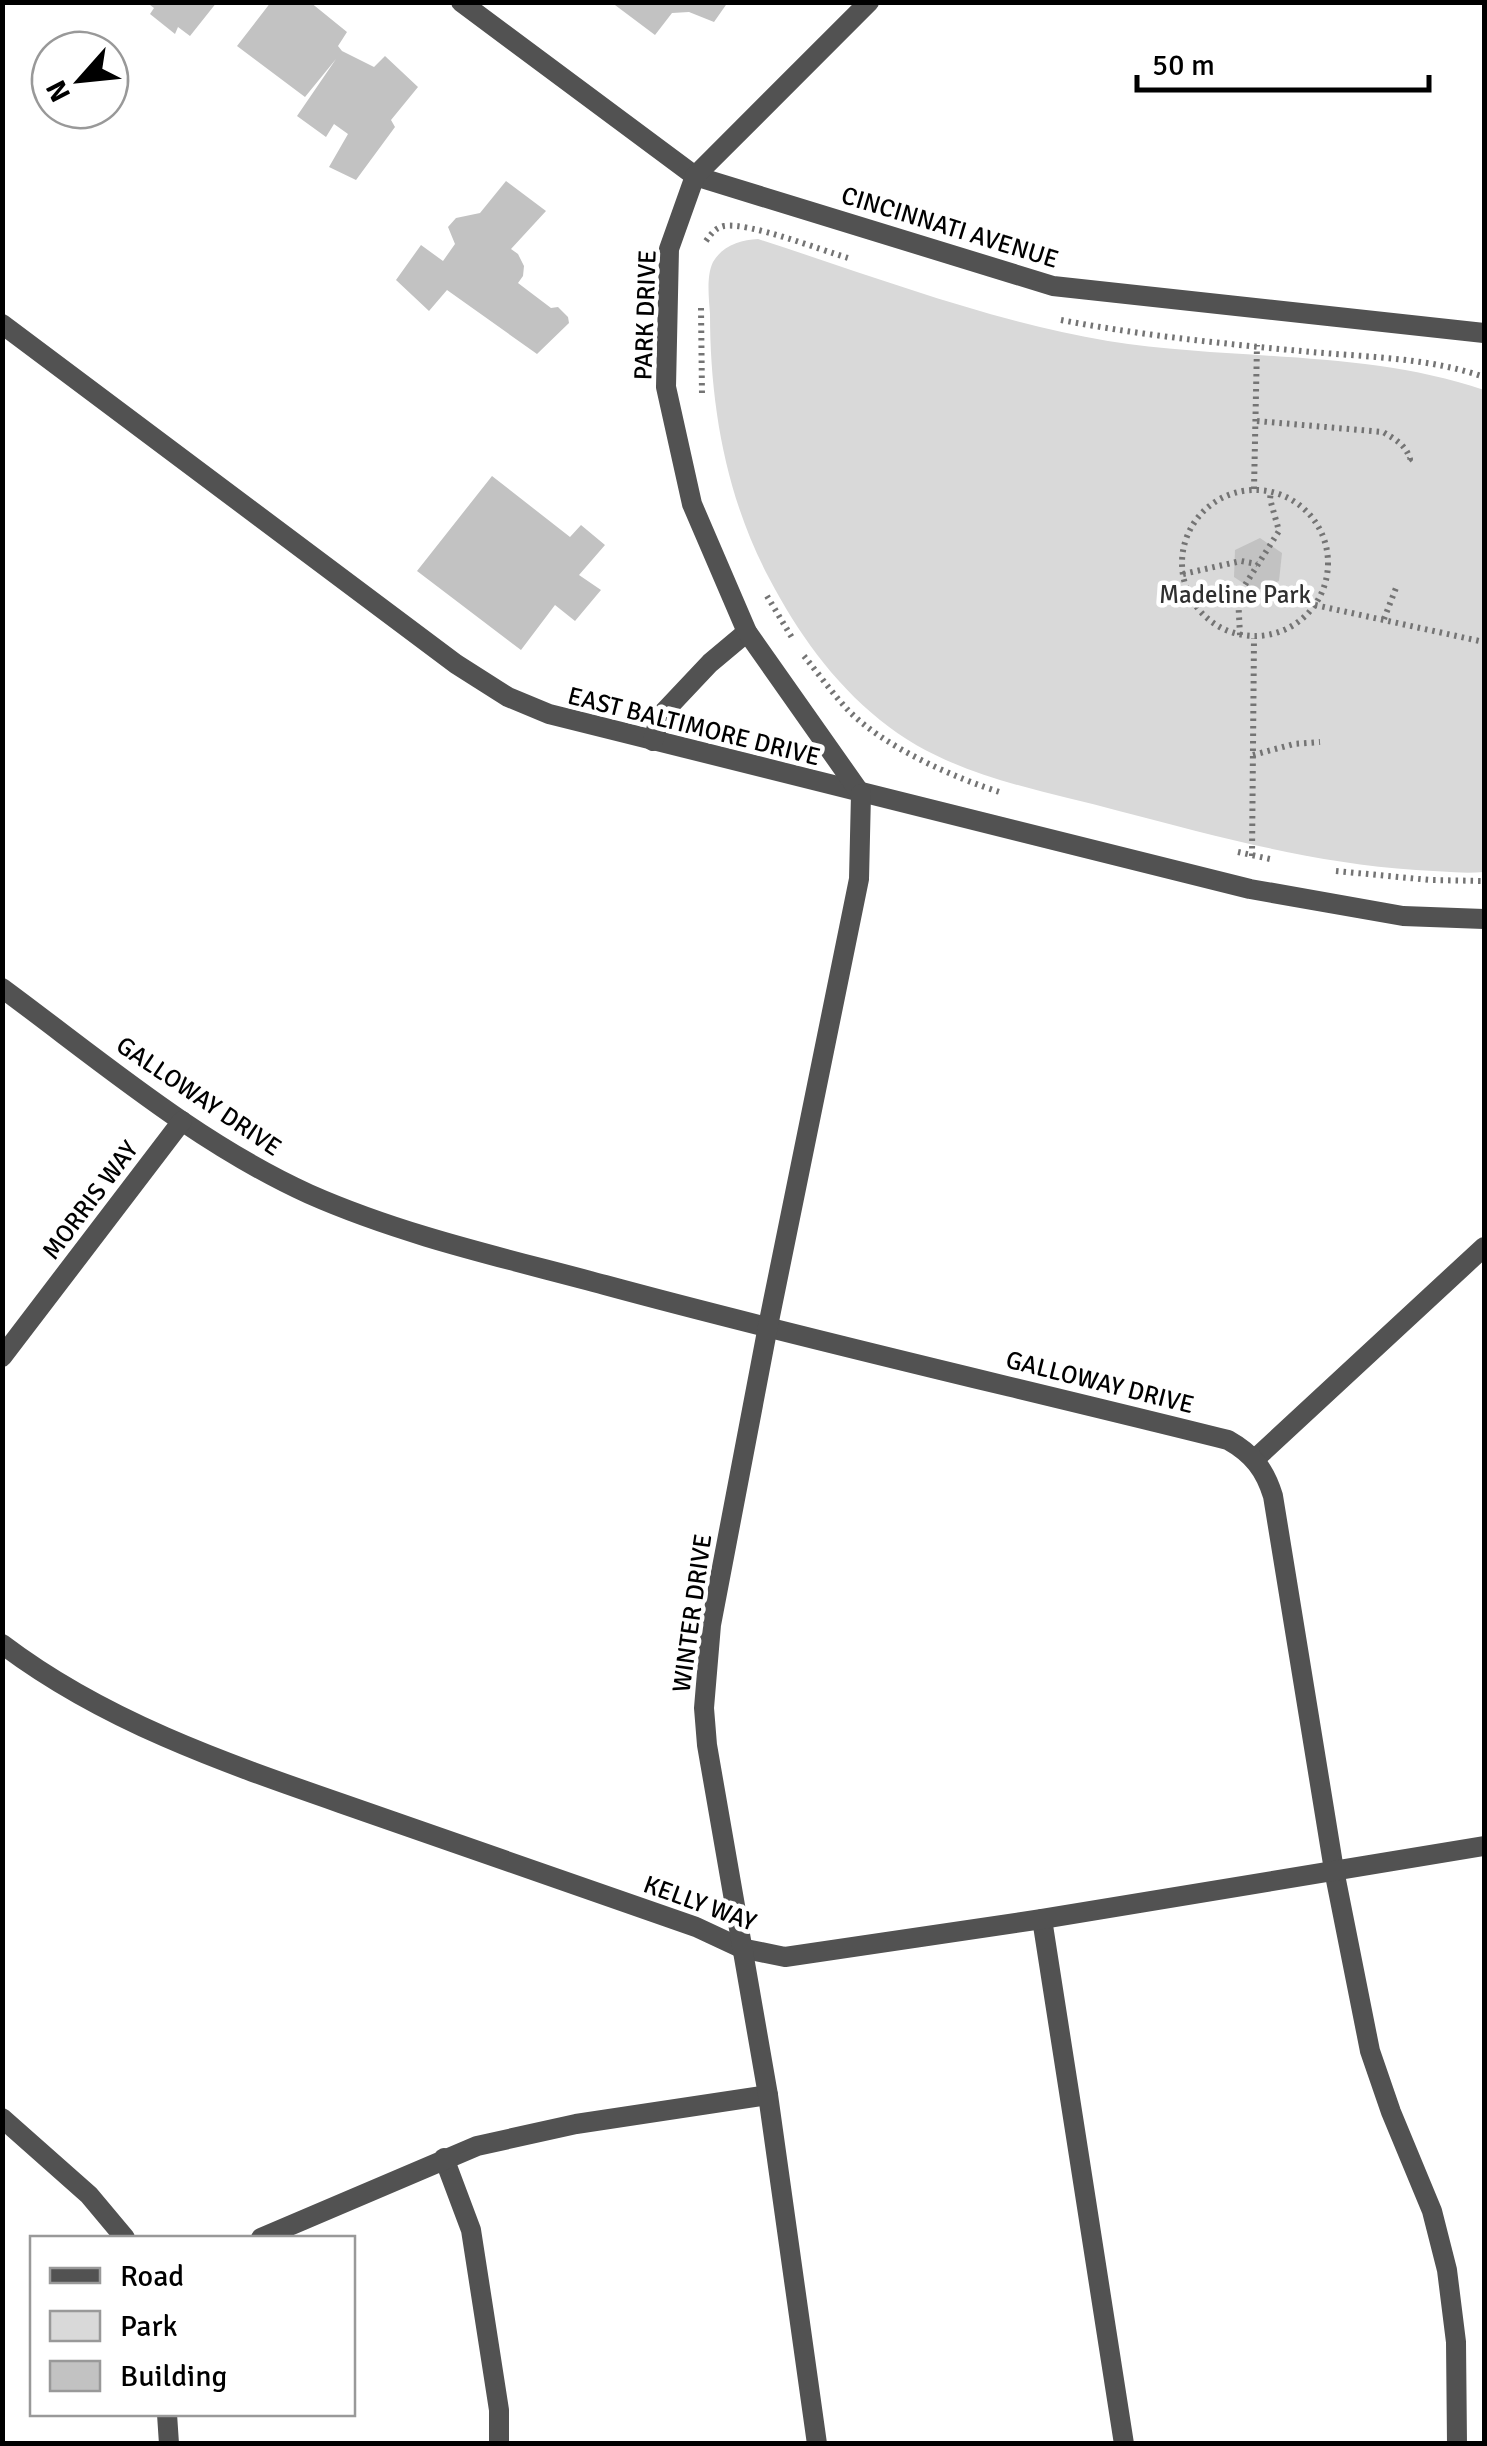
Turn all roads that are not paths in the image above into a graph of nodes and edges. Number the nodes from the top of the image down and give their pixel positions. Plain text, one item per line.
1 (461, 2) edge
2 (869, 2) edge
3 (695, 176) junction
4 (2, 324) edge
5 (1484, 333) edge
6 (746, 632) junction
7 (653, 741) junction
8 (861, 794) junction
9 (1484, 918) edge
10 (2, 988) edge
11 (182, 1121) junction
12 (1484, 1247) edge
13 (768, 1326) junction
14 (2, 1357) edge
15 (1255, 1459) junction
16 (2, 1644) edge
17 (1484, 1846) edge
18 (1334, 1870) junction
19 (1042, 1919) junction
20 (740, 1948) junction
21 (768, 2095) junction
22 (2, 2118) edge
23 (444, 2158) junction
24 (123, 2236) edge
25 (265, 2236) edge
26 (167, 2416) edge
27 (169, 2444) edge
28 (499, 2444) edge
29 (817, 2444) edge
30 (1124, 2444) edge
31 (1457, 2444) edge

1 - 3 street, CINCINNATI AVENUE
2 - 3 street, PARK DRIVE
3 - 5 street, CINCINNATI AVENUE
3 - 6 street, PARK DRIVE
4 - 7 street, EAST BALTIMORE DRIVE
6 - 7 street
6 - 8 street, PARK DRIVE
7 - 8 street, EAST BALTIMORE DRIVE
8 - 9 street, EAST BALTIMORE DRIVE
8 - 13 street, WINTER DRIVE
10 - 11 street, GALLOWAY DRIVE
11 - 13 street, GALLOWAY DRIVE
11 - 14 street, MORRIS WAY
12 - 15 street
13 - 15 street, GALLOWAY DRIVE
13 - 20 street, WINTER DRIVE
15 - 18 street
16 - 20 street, KELLY WAY
17 - 18 street, KELLY WAY
18 - 19 street, KELLY WAY
18 - 31 street
19 - 20 street, KELLY WAY
19 - 30 street
20 - 21 street, WINTER DRIVE
21 - 23 street
21 - 29 street, WINTER DRIVE
22 - 24 street
23 - 25 street
23 - 28 street
26 - 27 street

